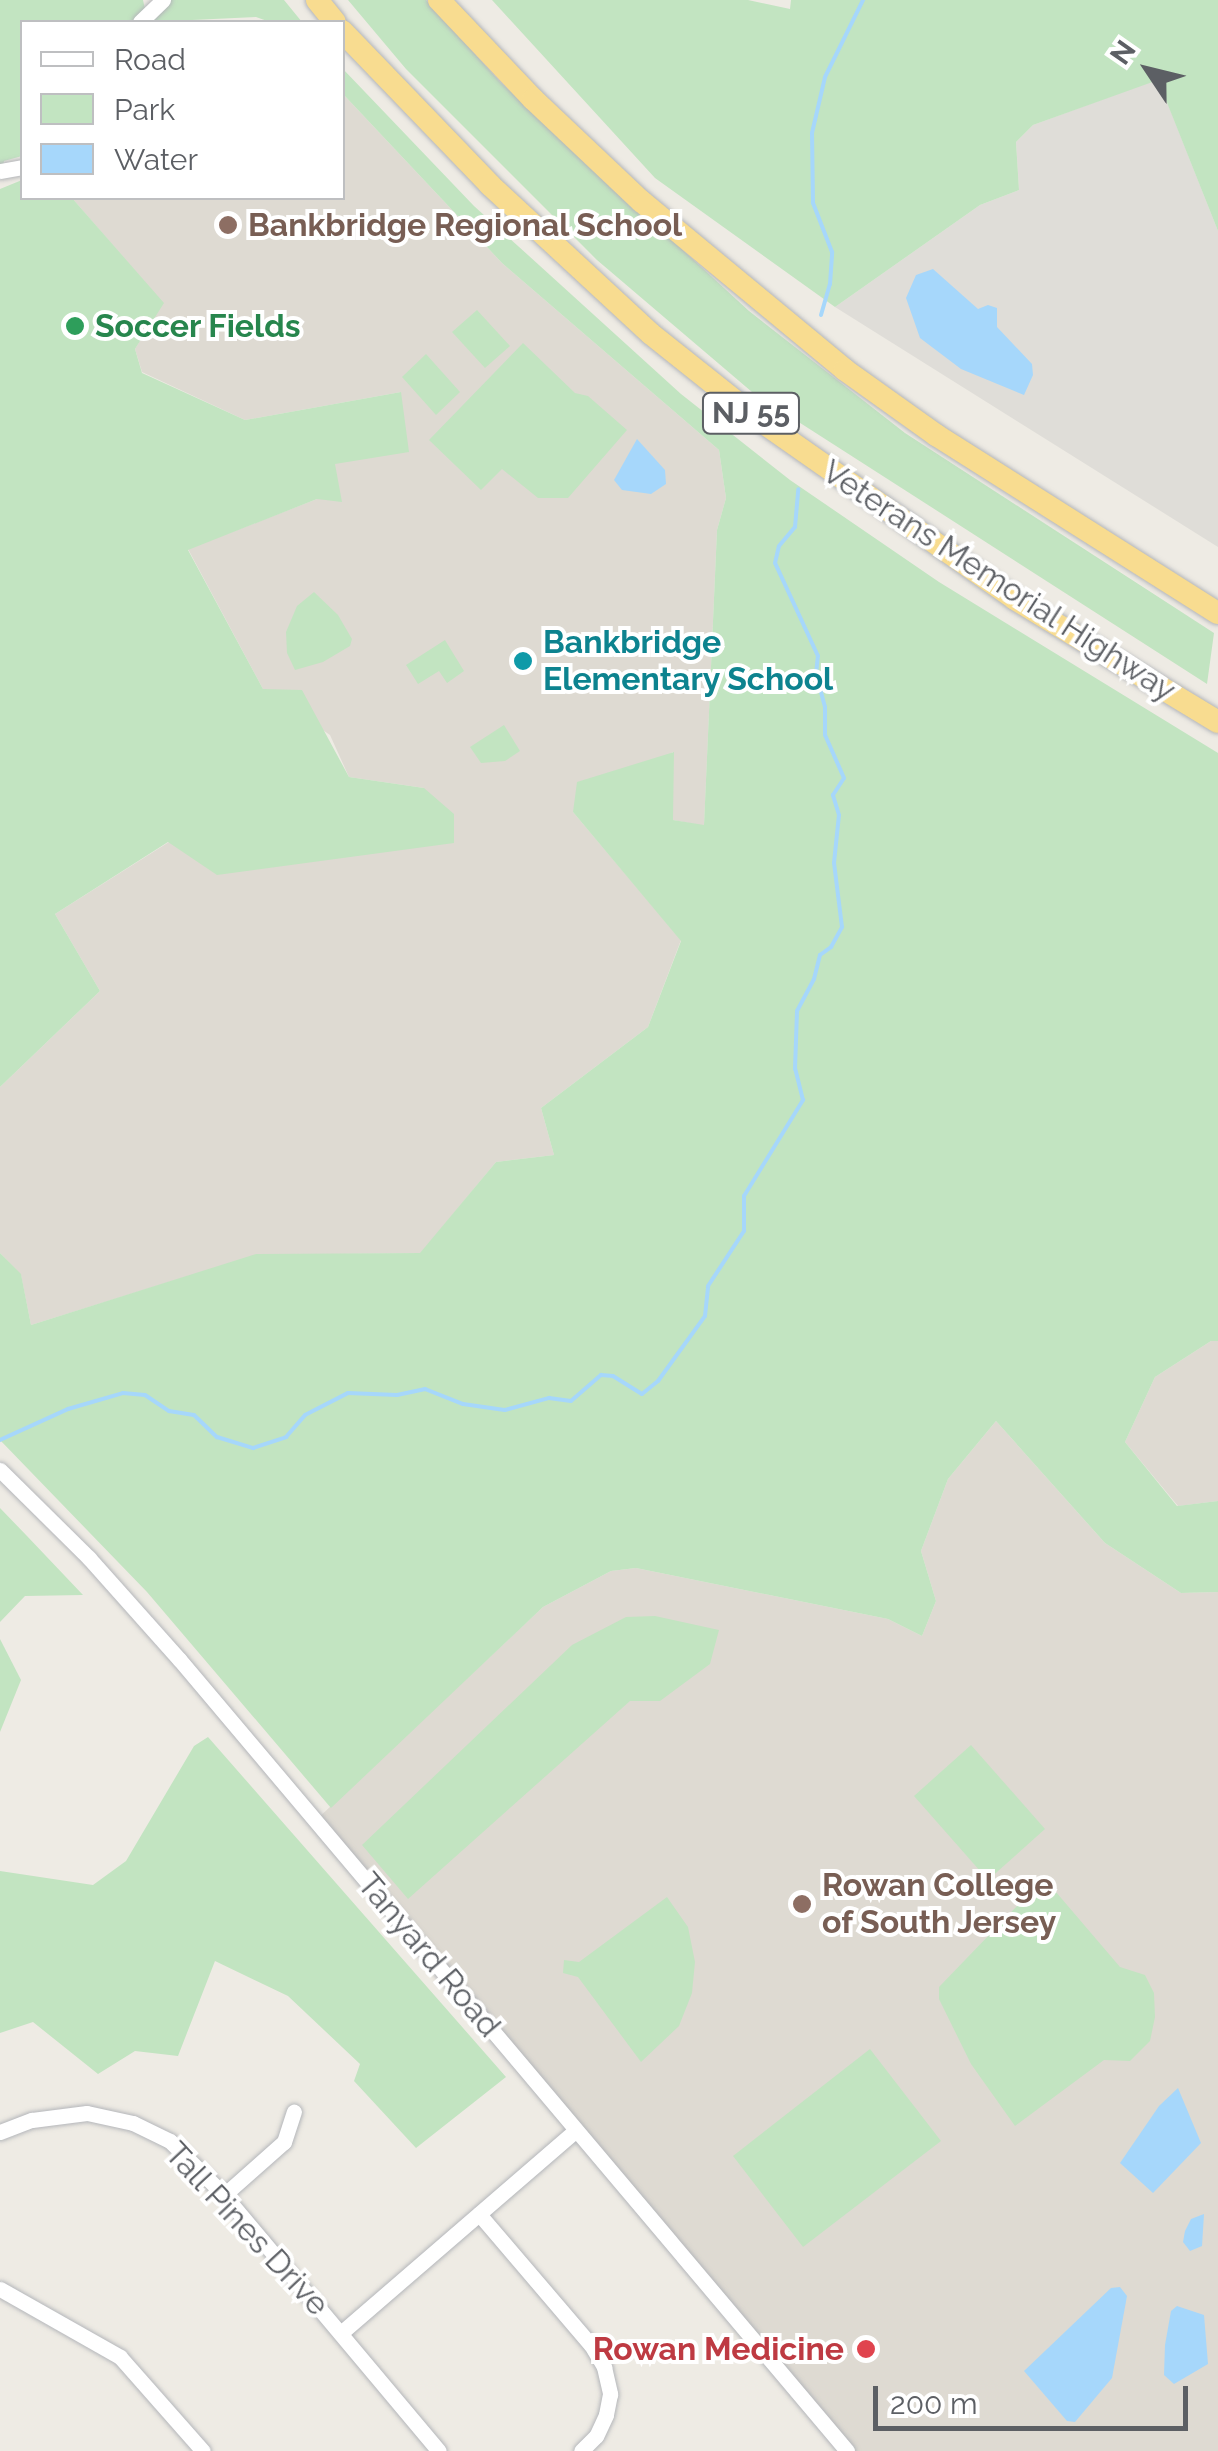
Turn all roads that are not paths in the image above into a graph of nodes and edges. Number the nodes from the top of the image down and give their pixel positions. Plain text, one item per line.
1 (162, 0) edge
2 (317, 0) edge
3 (443, 2) edge
4 (142, 20) edge
5 (334, 20) edge
6 (345, 34) edge
7 (1218, 613) edge
8 (1218, 722) edge
9 (0, 1470) edge
10 (294, 2112) dead end
11 (575, 2131) junction
12 (0, 2132) edge
13 (224, 2194) junction
14 (479, 2214) junction
15 (0, 2289) edge
16 (342, 2332) junction
17 (203, 2451) edge
18 (439, 2451) edge
19 (582, 2451) edge
20 (847, 2451) edge

1 - 4 street
2 - 5 highway
3 - 7 highway, NJ 55
6 - 8 highway, Veterans Memorial Highway / NJ 55
9 - 11 street, Tanyard Road
10 - 13 street
11 - 14 street
11 - 20 street, Tanyard Road
12 - 13 street, Tall Pines Drive
13 - 16 street, Tall Pines Drive
14 - 16 street
14 - 19 street
15 - 17 street
16 - 18 street, Tall Pines Drive

